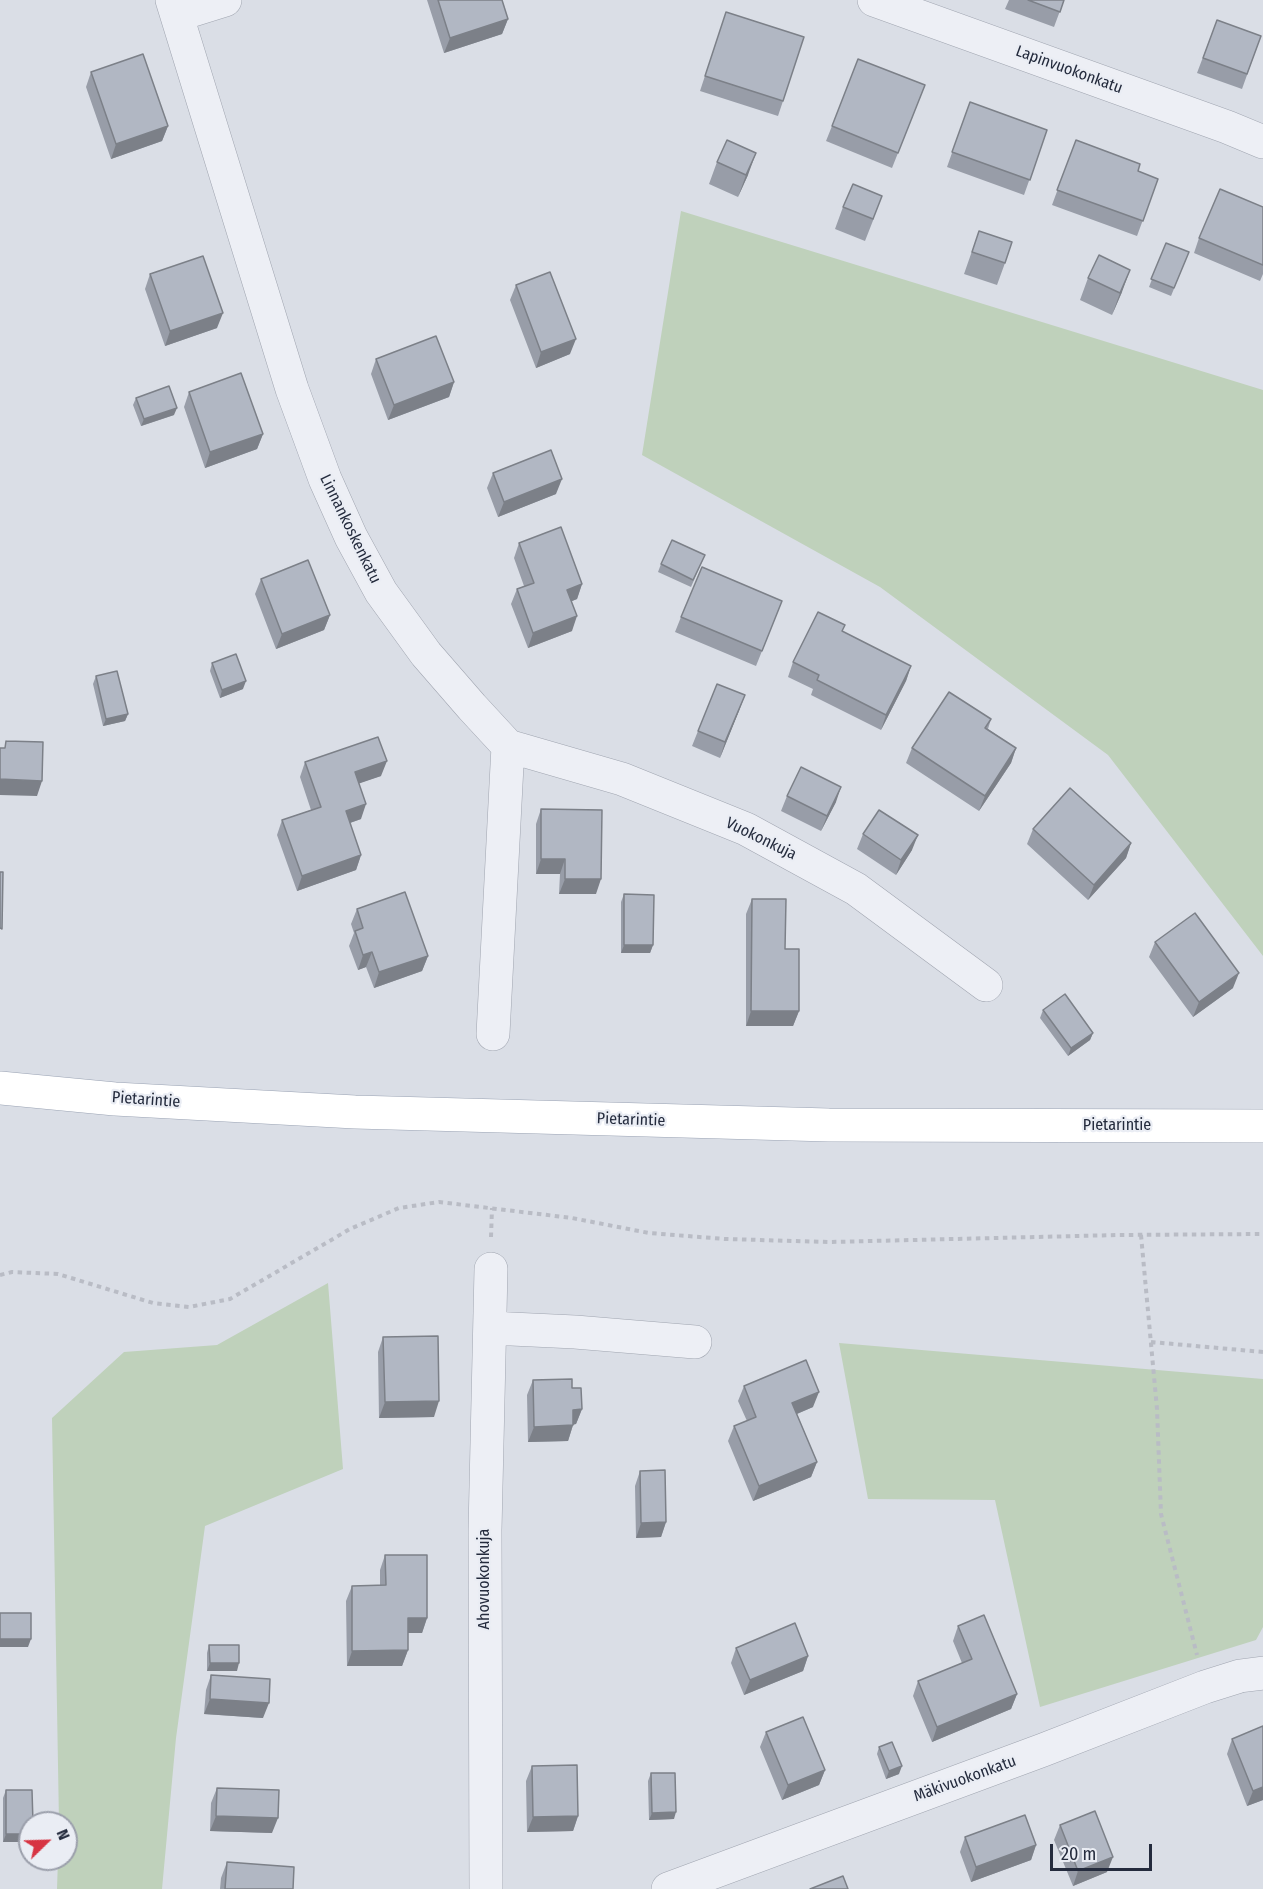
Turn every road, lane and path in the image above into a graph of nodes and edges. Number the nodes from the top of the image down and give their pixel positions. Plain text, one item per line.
1 (225, 0) edge
2 (874, 0) edge
3 (175, 7) edge
4 (1263, 142) edge
5 (508, 746) junction
6 (987, 985) dead end
7 (492, 1034) dead end
8 (0, 1088) edge
9 (1263, 1126) edge
10 (1263, 1234) edge
11 (1141, 1235) junction
12 (491, 1269) dead end
13 (0, 1275) edge
14 (490, 1328) junction
15 (695, 1342) dead end
16 (1152, 1342) junction
17 (1263, 1352) edge
18 (1263, 1673) edge
19 (1205, 1687) junction
20 (486, 1889) edge
21 (668, 1889) edge

1 - 3 street
2 - 4 street, Lapinvuokonkatu
3 - 5 street, Linnankoskenkatu
5 - 6 street, Vuokonkuja
5 - 7 street
8 - 9 main road, Pietarintie
10 - 11 path
11 - 13 path
11 - 16 path
12 - 14 street, Ahovuokonkuja
14 - 15 street
14 - 20 street, Ahovuokonkuja
16 - 17 path
16 - 19 path
18 - 19 street, Mäkivuokonkatu
19 - 21 street, Mäkivuokonkatu

